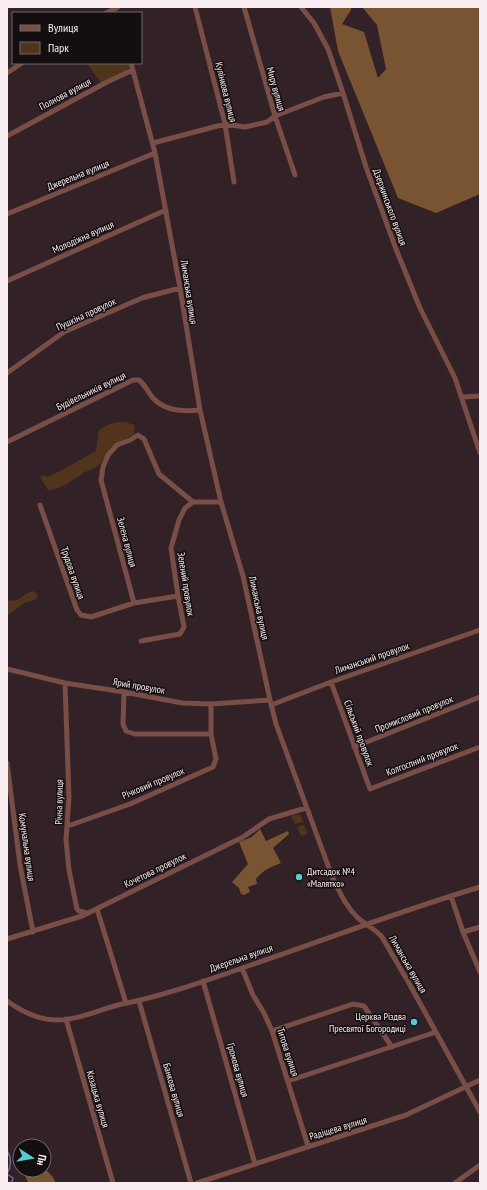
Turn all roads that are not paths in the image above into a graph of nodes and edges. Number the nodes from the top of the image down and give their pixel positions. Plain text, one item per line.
1 (195, 7) edge
2 (244, 7) edge
3 (301, 7) edge
4 (20, 64) edge
5 (131, 64) edge
6 (133, 70) junction
7 (7, 73) edge
8 (343, 93) junction
9 (274, 116) junction
10 (225, 124) junction
11 (7, 136) edge
12 (153, 143) junction
13 (155, 153) junction
14 (295, 175) dead end
15 (234, 182) dead end
16 (166, 210) junction
17 (7, 214) edge
18 (7, 281) edge
19 (180, 288) junction
20 (7, 373) edge
21 (480, 396) edge
22 (462, 397) junction
23 (200, 410) junction
24 (7, 442) edge
25 (480, 453) edge
26 (193, 502) junction
27 (222, 502) junction
28 (40, 505) dead end
29 (178, 596) junction
30 (134, 603) junction
31 (480, 630) edge
32 (141, 642) dead end
33 (7, 669) edge
34 (331, 682) junction
35 (65, 683) junction
36 (124, 692) junction
37 (480, 697) edge
38 (270, 703) junction
39 (211, 704) junction
40 (210, 734) junction
41 (354, 747) junction
42 (480, 747) edge
43 (7, 763) edge
44 (370, 789) joint
45 (306, 808) junction
46 (68, 826) junction
47 (480, 887) edge
48 (450, 896) junction
49 (97, 909) junction
50 (87, 914) junction
51 (367, 924) junction
52 (480, 927) edge
53 (33, 932) junction
54 (463, 932) junction
55 (7, 939) edge
56 (242, 968) junction
57 (480, 972) edge
58 (203, 981) junction
59 (7, 1001) edge
60 (139, 1001) junction
61 (126, 1003) junction
62 (66, 1019) junction
63 (272, 1031) junction
64 (436, 1032) junction
65 (392, 1047) junction
66 (480, 1080) edge
67 (288, 1081) junction
68 (465, 1086) junction
69 (480, 1112) edge
70 (308, 1146) junction
71 (255, 1164) junction
72 (480, 1165) edge
73 (113, 1183) edge
74 (191, 1183) edge
75 (197, 1183) edge
76 (455, 1183) edge

1 - 10 street, Кулінкова вулиця
2 - 9 street, Миру вулиця
3 - 8 street, Дзержинського вулиця
4 - 7 street
5 - 6 street, Лиманська вулиця
6 - 11 street, Полнова вулиця
6 - 12 street, Лиманська вулиця
8 - 9 street
8 - 22 street, Дзержинського вулиця
9 - 10 street
9 - 14 street, Миру вулиця
10 - 12 street
10 - 15 street, Кулінкова вулиця
12 - 13 street, Лиманська вулиця
13 - 16 street, Лиманська вулиця
13 - 17 street, Джерельна вулиця
16 - 18 street, Молодіжна вулиця
16 - 19 street, Лиманська вулиця
19 - 20 street, Пушкіна провулок
19 - 23 street, Лиманська вулиця
21 - 22 street
22 - 25 street, Дзержинського вулиця
23 - 24 street, Будівельників вулиця
23 - 27 street, Лиманська вулиця
26 - 27 street
26 - 29 street, Зелений провулок
26 - 30 street, Зелена вулиця
27 - 38 street, Лиманська вулиця
28 - 30 street, Трудова вулиця
29 - 30 street
29 - 32 street, Зелений провулок
31 - 34 street, Лиманський провулок
33 - 35 street, Ярий провулок
34 - 38 street, Лиманський провулок
34 - 41 street, Сільський провулок
35 - 36 street, Ярий провулок
35 - 46 street, Річна вулиця
36 - 39 street, Ярий провулок
36 - 40 street
37 - 41 street, Промисловий провулок
38 - 39 street, Ярий провулок
38 - 45 street, Лиманська вулиця
39 - 40 street, Річковий провулок
40 - 46 street, Річковий провулок
41 - 44 street, Сільський провулок
42 - 44 street, Колгоспний провулок
43 - 53 street, Комунальна вулиця
45 - 49 street, Кочетова провулок
45 - 51 street, Лиманська вулиця
46 - 50 street, Річна вулиця
47 - 48 street, Джерельна вулиця
48 - 51 street, Джерельна вулиця
48 - 54 street
49 - 50 street, Кочетова провулок
49 - 61 street
50 - 53 street, Кочетова провулок
51 - 56 street, Джерельна вулиця
51 - 64 street, Лиманська вулиця
52 - 54 street
53 - 55 street, Кочетова провулок
54 - 57 street
56 - 58 street, Джерельна вулиця
56 - 63 street, Титова вулиця
58 - 60 street, Джерельна вулиця
58 - 71 street, Громова вулиця
59 - 62 street, Джерельна вулиця
60 - 61 street, Джерельна вулиця
60 - 74 street, Банкова вулиця
61 - 62 street, Джерельна вулиця
62 - 73 street, Козацька вулиця
63 - 65 street
63 - 67 street, Титова вулиця
64 - 65 street
64 - 68 street, Лиманська вулиця
65 - 67 street
66 - 68 street, Радіщева вулиця
67 - 70 street, Титова вулиця
68 - 69 street, Лиманська вулиця
68 - 70 street, Радіщева вулиця
70 - 71 street, Радіщева вулиця
71 - 75 street, Радіщева вулиця
72 - 76 street

